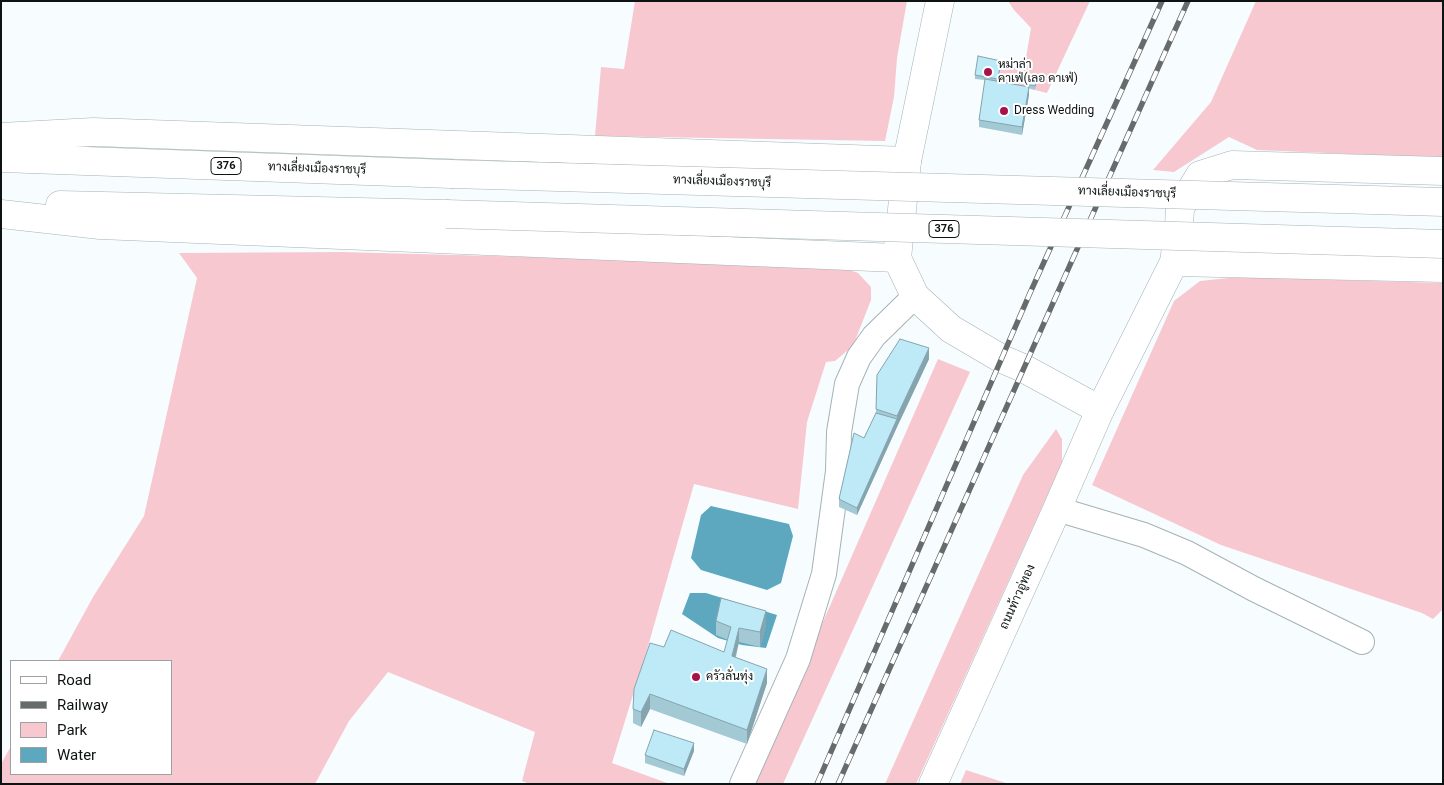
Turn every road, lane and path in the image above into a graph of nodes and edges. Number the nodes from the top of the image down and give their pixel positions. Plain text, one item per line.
1 (940, 1) edge
2 (1, 137) edge
3 (1, 158) edge
4 (907, 161) junction
5 (1443, 172) edge
6 (1443, 202) edge
7 (1, 203) edge
8 (1, 214) edge
9 (1443, 244) edge
10 (897, 258) junction
11 (1174, 262) junction
12 (1443, 268) edge
13 (915, 296) junction
14 (1100, 410) junction
15 (1058, 509) junction
16 (1362, 642) dead end
17 (742, 784) edge
18 (933, 784) edge

1 - 4 main road
2 - 4 main road
3 - 6 main road, ทางเลี่ยงเมืองราชบุรี / 376, bridge
4 - 10 main road
5 - 11 main road, ถนนท้าวอู่ทอง
7 - 9 main road, 376, bridge
8 - 10 main road
10 - 13 main road
11 - 12 main road
11 - 14 main road, ถนนท้าวอู่ทอง
13 - 14 main road
13 - 17 street
14 - 15 main road, ถนนท้าวอู่ทอง
15 - 16 street
15 - 18 main road, ถนนท้าวอู่ทอง

